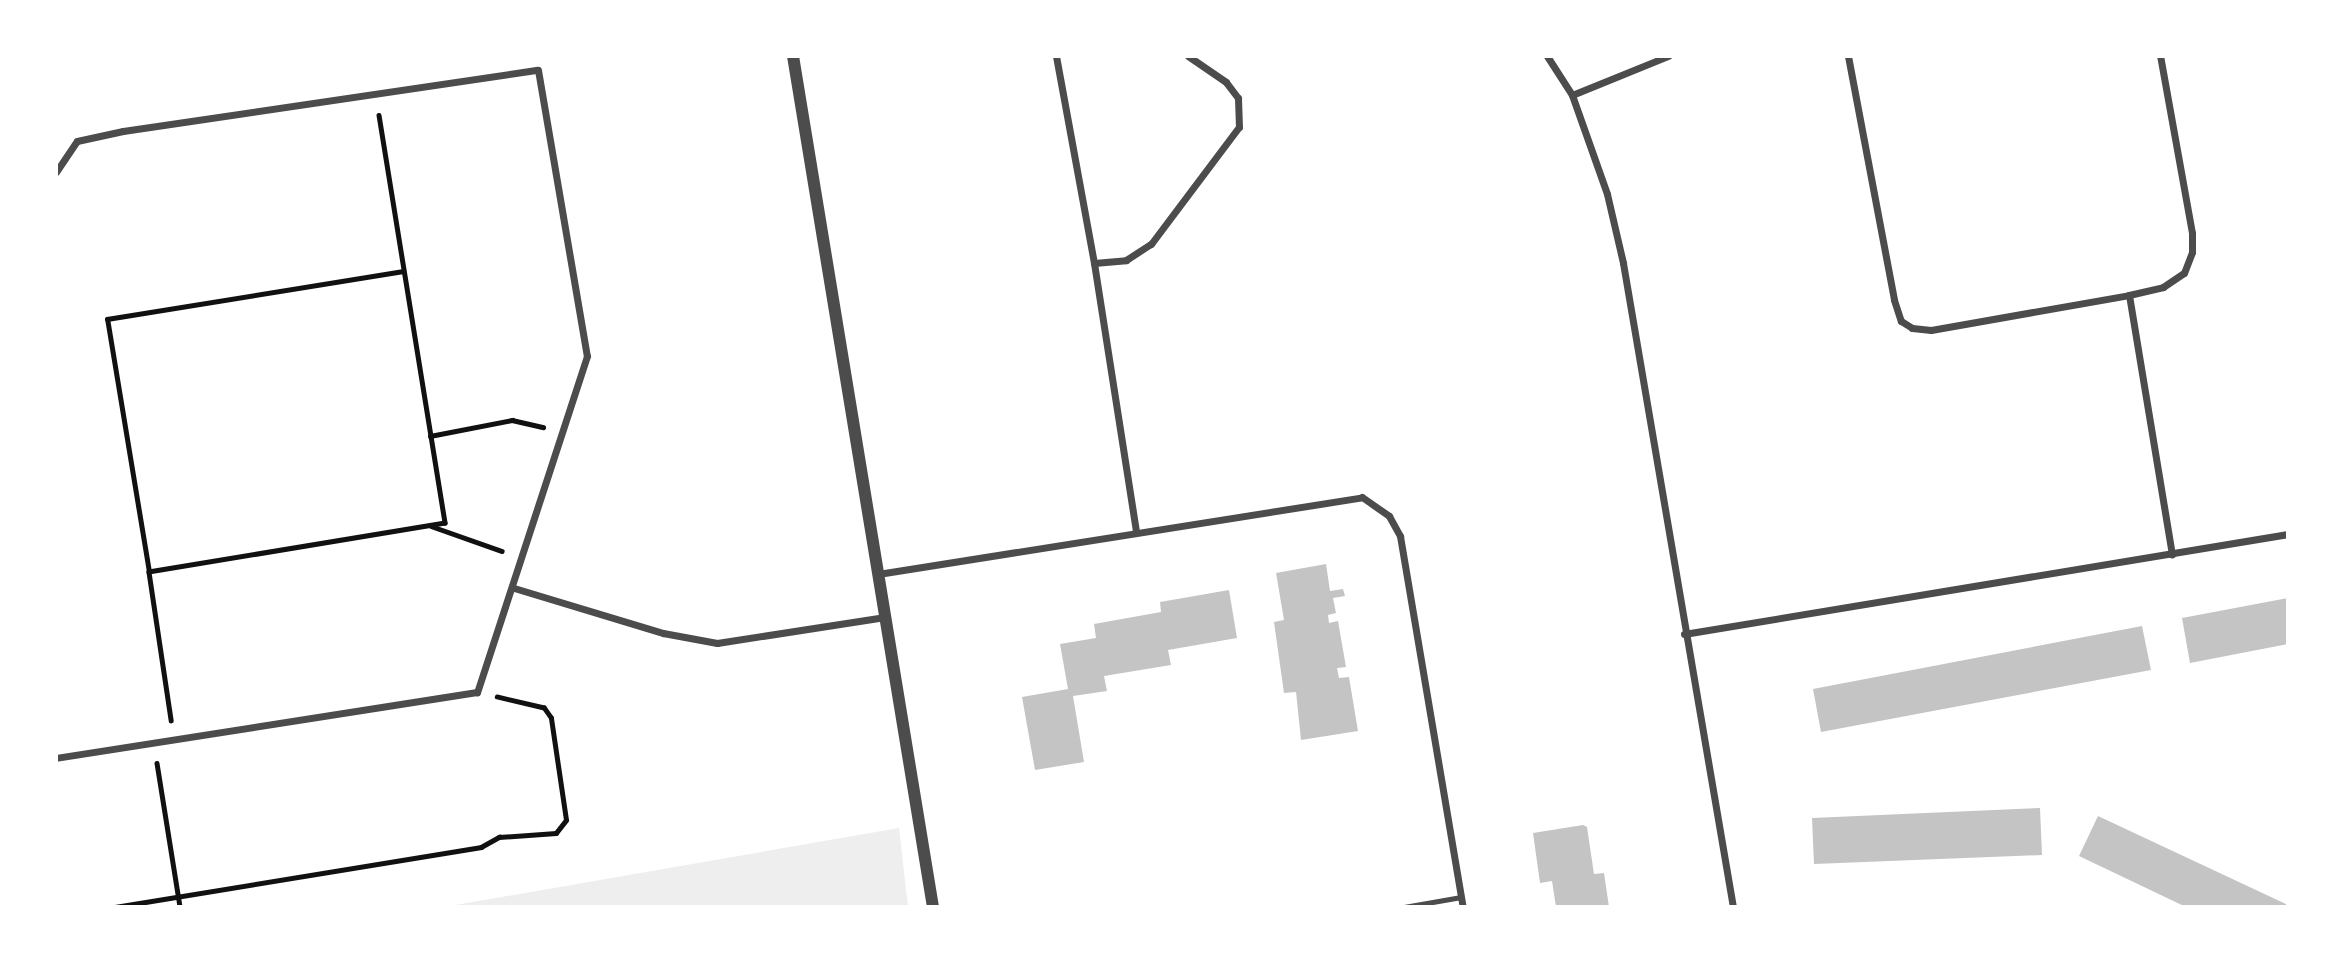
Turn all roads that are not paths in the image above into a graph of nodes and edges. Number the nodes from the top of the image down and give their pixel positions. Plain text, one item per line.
1 (793, 56) edge
2 (1056, 56) edge
3 (1188, 56) edge
4 (1548, 56) edge
5 (1668, 56) edge
6 (1848, 56) edge
7 (2160, 56) edge
8 (1572, 95) junction
9 (56, 172) edge
10 (1094, 263) junction
11 (2129, 295) junction
12 (1136, 531) junction
13 (2288, 534) edge
14 (2172, 554) junction
15 (877, 574) junction
16 (514, 588) junction
17 (886, 617) junction
18 (1684, 634) junction
19 (56, 758) edge
20 (1461, 897) junction
21 (933, 907) edge
22 (1404, 907) edge
23 (1463, 907) edge
24 (1733, 907) edge

1 - 15 street
2 - 10 street
3 - 10 street
4 - 8 street
5 - 8 street
6 - 11 street
7 - 11 street
8 - 18 street
9 - 16 street
10 - 12 street
11 - 14 street
12 - 15 street
12 - 20 street
13 - 14 street
14 - 18 street
15 - 17 street
16 - 17 street
16 - 19 street
17 - 21 street
18 - 24 street
20 - 22 lane
20 - 23 street

